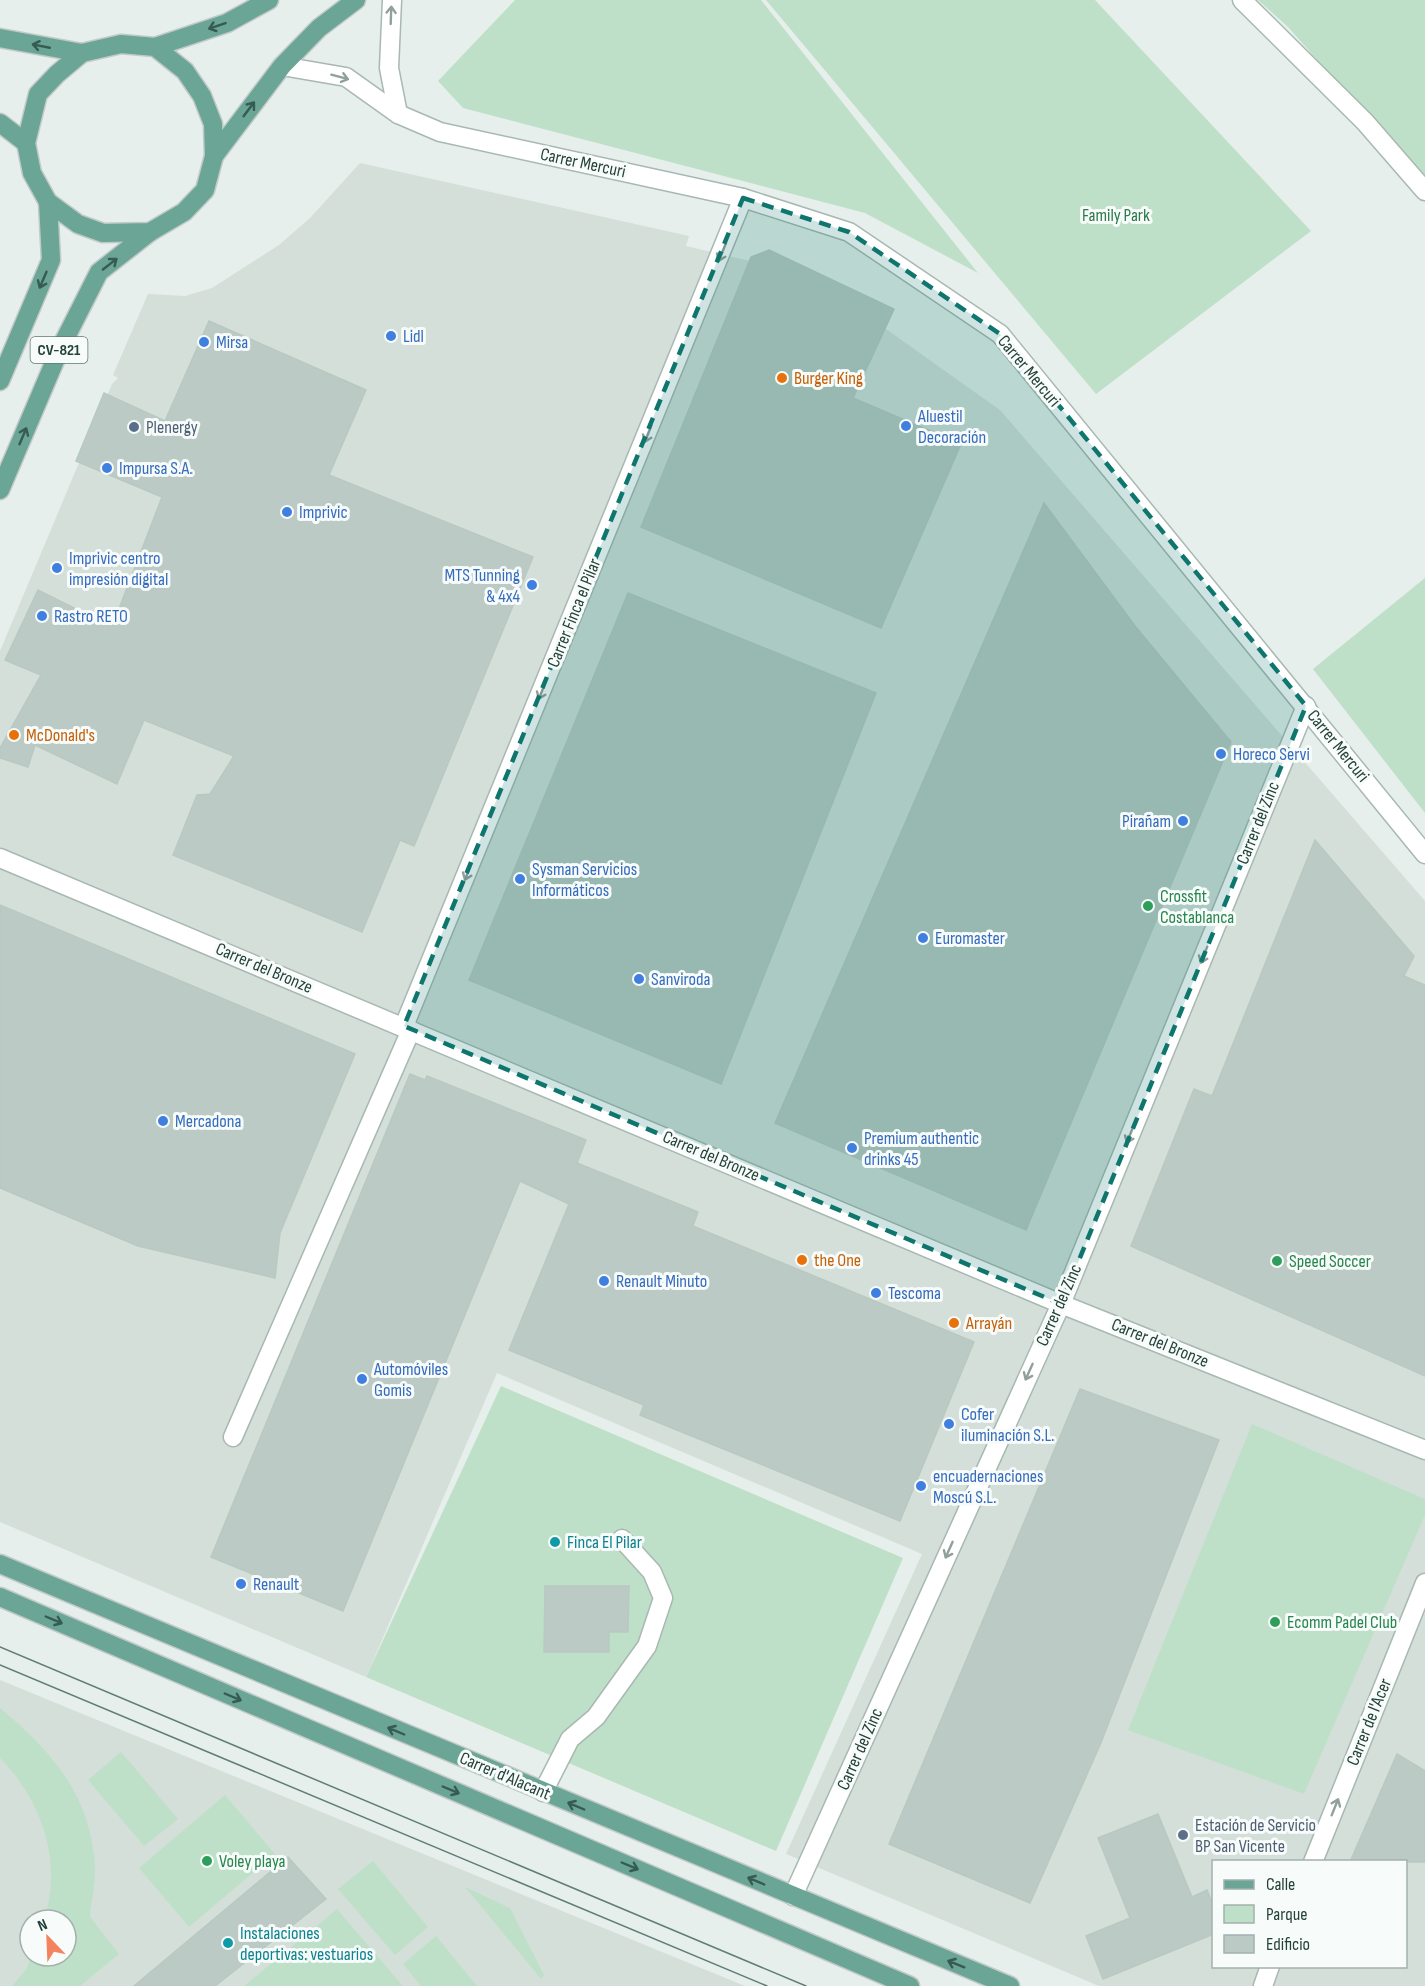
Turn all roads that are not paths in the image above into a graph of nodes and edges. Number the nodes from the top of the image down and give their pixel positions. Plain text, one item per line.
1 (269, 0) edge
2 (356, 0) edge
3 (392, 0) edge
4 (1242, 0) edge
5 (0, 38) edge
6 (155, 48) junction
7 (82, 53) junction
8 (282, 66) junction
9 (398, 114) junction
10 (0, 123) edge
11 (26, 143) junction
12 (214, 156) junction
13 (1425, 191) edge
14 (743, 198) junction
15 (48, 202) junction
16 (150, 232) junction
17 (0, 381) edge
18 (0, 490) edge
19 (1306, 706) junction
20 (1425, 854) edge
21 (0, 858) edge
22 (408, 1028) junction
23 (1061, 1304) junction
24 (232, 1437) dead end
25 (1425, 1450) edge
26 (622, 1539) dead end
27 (0, 1564) edge
28 (1425, 1583) edge
29 (0, 1597) edge
30 (543, 1792) junction
31 (1314, 1860) edge
32 (793, 1896) junction
33 (1269, 1968) edge
34 (910, 1986) edge
35 (1010, 1986) edge
36 (1263, 1986) edge

1 -> 6 main road, CV-821
2 - 8 main road, CV-821
9 -> 3 street
4 - 13 street
7 -> 5 main road, CV-821
6 - 7 main road, CV-821
6 - 12 main road, CV-821
7 - 11 main road, CV-821
8 -> 9 street, Carrer Mercuri
12 -> 8 main road, CV-821
9 - 14 street, Carrer Mercuri
10 - 11 main road
11 - 15 main road, CV-821
12 - 16 main road, CV-821
14 - 19 street, Carrer Mercuri
14 -> 22 street, Carrer Finca el Pilar
15 - 16 main road, CV-821
15 -> 17 main road, CV-821
18 -> 16 main road, CV-821
19 - 20 street, Carrer Mercuri
19 -> 23 street, Carrer del Zinc
21 - 22 street, Carrer del Bronze
22 - 23 street, Carrer del Bronze
22 - 24 street, Carrer Finca el Pilar
23 - 25 street, Carrer del Bronze
23 -> 32 street, Carrer del Zinc
26 - 30 street
30 -> 27 main road, Carrer d'Alacant
31 -> 28 street, Carrer de l'Acer
29 -> 34 main road, Carrer d'Alacant
32 -> 30 main road, Carrer d'Alacant
35 -> 32 main road, Carrer d'Alacant
33 - 36 street

